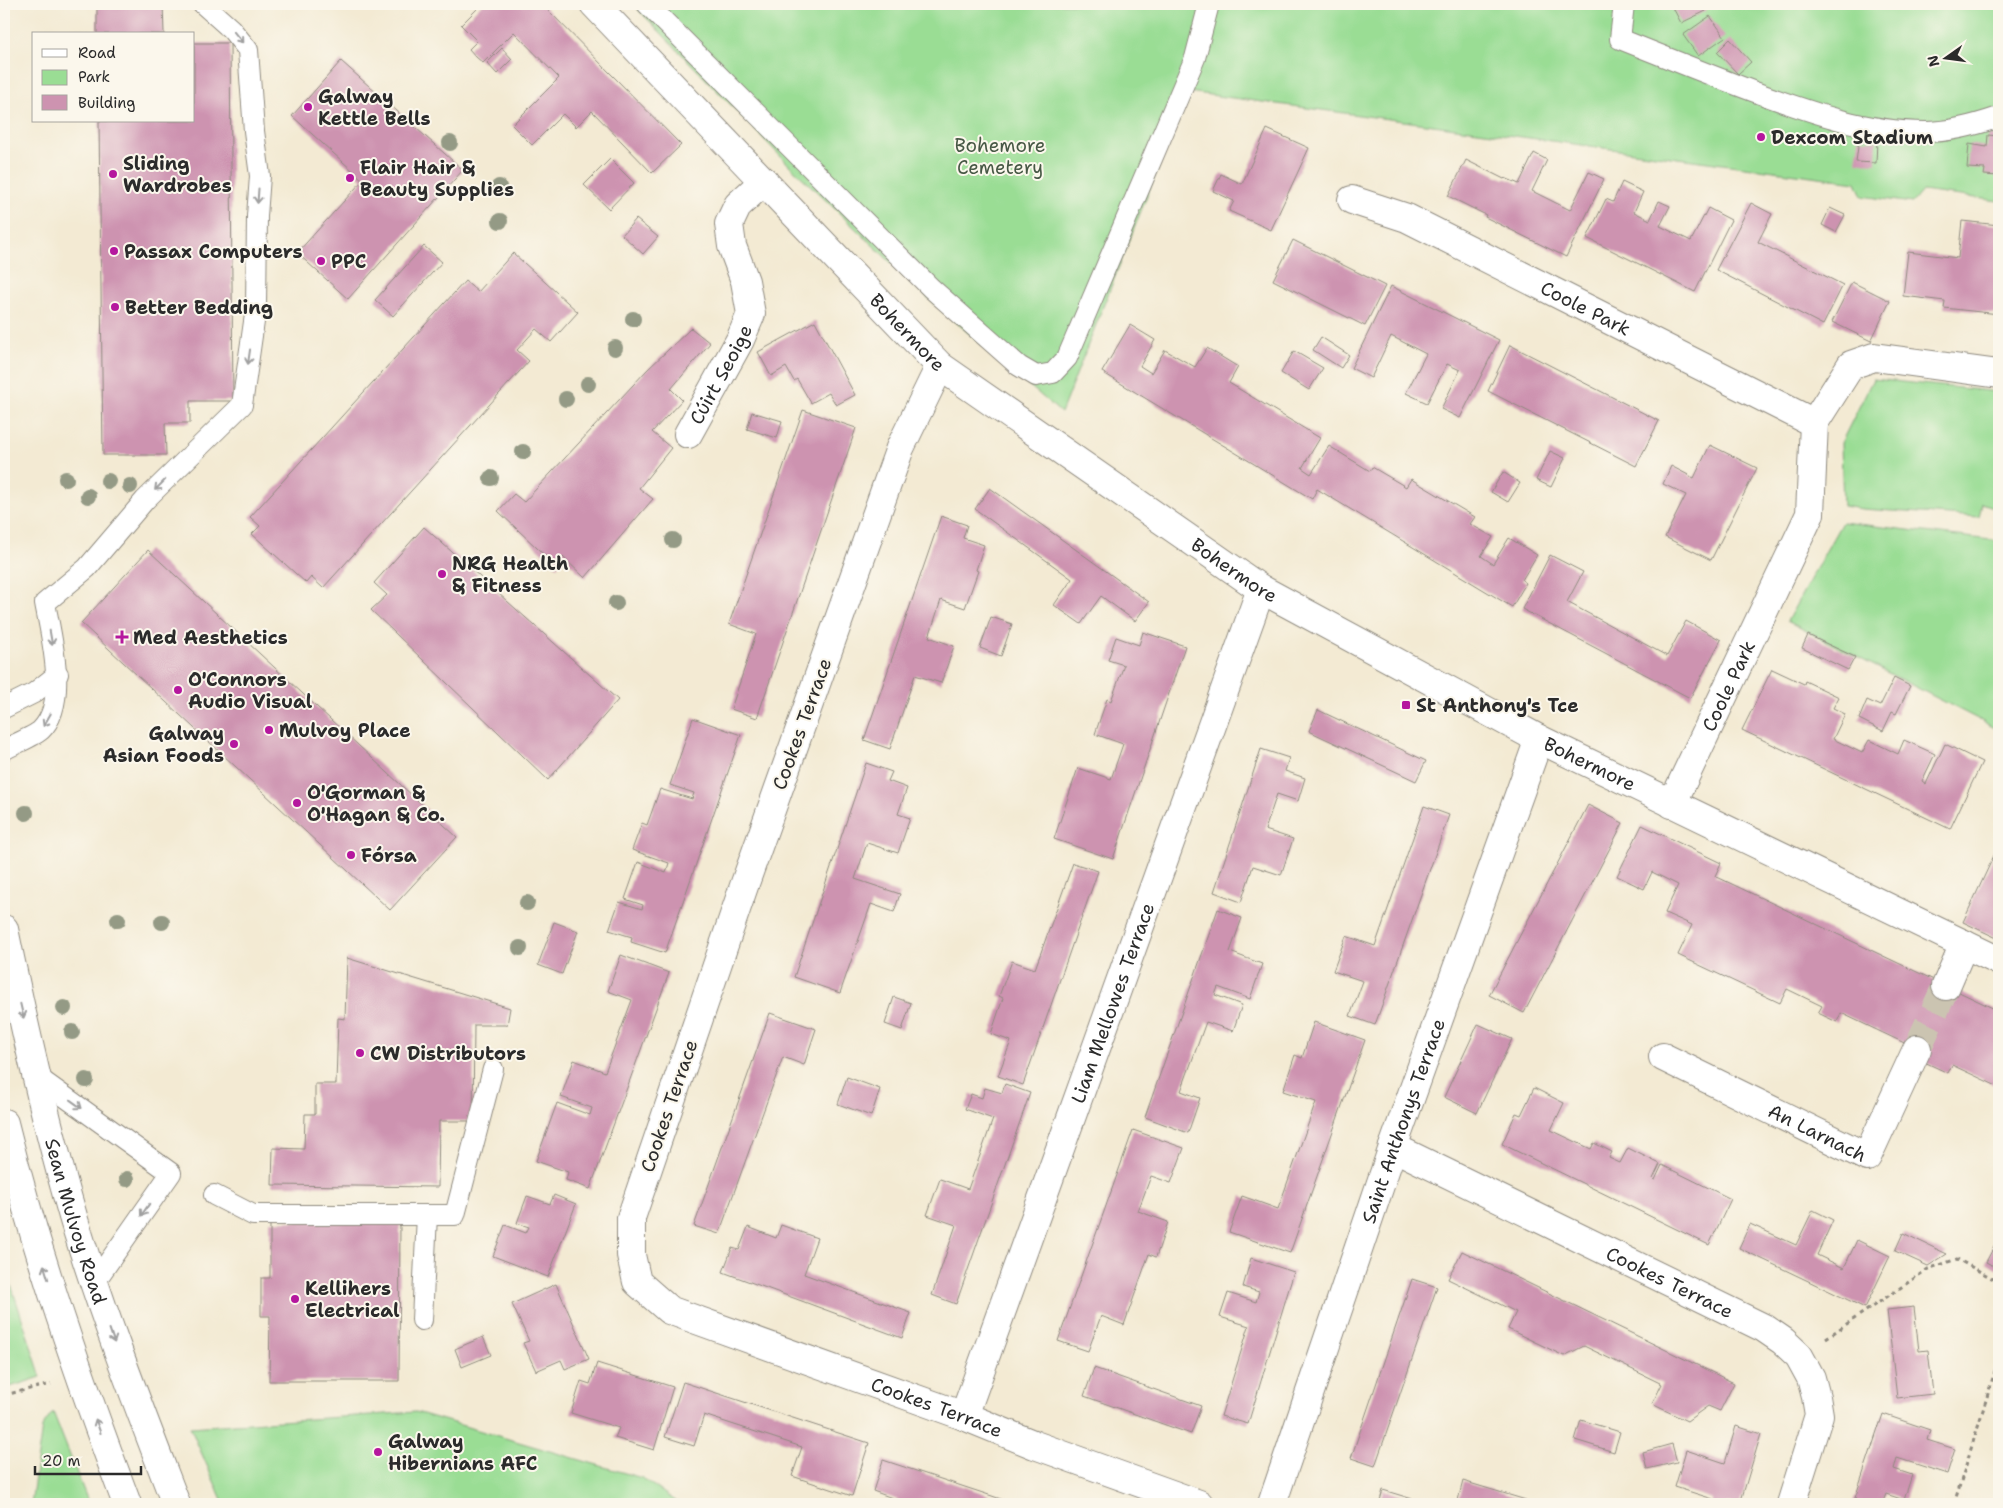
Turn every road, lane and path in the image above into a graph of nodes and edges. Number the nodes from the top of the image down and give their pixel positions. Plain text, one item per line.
1 (202, 4) edge
2 (594, 4) edge
3 (647, 4) edge
4 (1209, 4) edge
5 (1624, 4) edge
6 (1999, 117) edge
7 (764, 181) junction
8 (1352, 200) dead end
9 (940, 366) junction
10 (1999, 374) edge
11 (1814, 423) junction
12 (688, 434) dead end
13 (1261, 589) junction
14 (58, 674) junction
15 (4, 708) edge
16 (1539, 739) junction
17 (4, 750) edge
18 (1672, 804) junction
19 (4, 929) edge
20 (1964, 944) junction
21 (1999, 961) edge
22 (1946, 986) tunnel mouth
23 (1917, 1049) tunnel mouth
24 (1664, 1057) dead end
25 (493, 1069) dead end
26 (36, 1076) junction
27 (4, 1123) edge
28 (1393, 1148) junction
29 (214, 1195) dead end
30 (427, 1215) junction
31 (1999, 1282) edge
32 (94, 1283) junction
33 (422, 1320) dead end
34 (1798, 1356) junction
35 (1999, 1358) edge
36 (81, 1378) junction
37 (4, 1395) edge
38 (964, 1416) junction
39 (128, 1504) edge
40 (176, 1504) edge
41 (1198, 1504) edge
42 (1272, 1504) edge
43 (1791, 1504) edge
44 (1954, 1504) edge

1 -> 14 lane
2 - 7 street, Bohermore
3 - 4 lane
5 - 6 lane
7 - 9 street, Bohermore
7 - 12 street, Cúirt Seoige
8 - 11 street, Coole Park
9 - 13 street, Bohermore
9 - 38 street, Cookes Terrace
10 - 11 street
11 - 18 street, Coole Park
13 - 16 street, Bohermore
13 - 38 street, Liam Mellowes Terrace
14 - 15 lane
14 -> 17 lane
16 - 18 street, Bohermore
16 - 28 street, Saint Anthonys Terrace
18 - 20 street, Bohermore
19 -> 26 street, Sean Mulvoy Road
20 - 21 street, Bohermore
20 - 22 street
23 - 24 street, An Larnach
25 - 30 lane
26 - 32 street, Sean Mulvoy Road
26 -> 32 lane
36 -> 27 street
28 - 34 street, Cookes Terrace
28 - 42 street, Saint Anthonys Terrace
29 - 30 lane
30 - 33 lane
31 - 34 path
32 -> 40 street, Sean Mulvoy Road
34 - 43 street, Cookes Terrace
35 - 44 path
36 - 37 path
39 -> 36 street
38 - 41 street, Cookes Terrace

